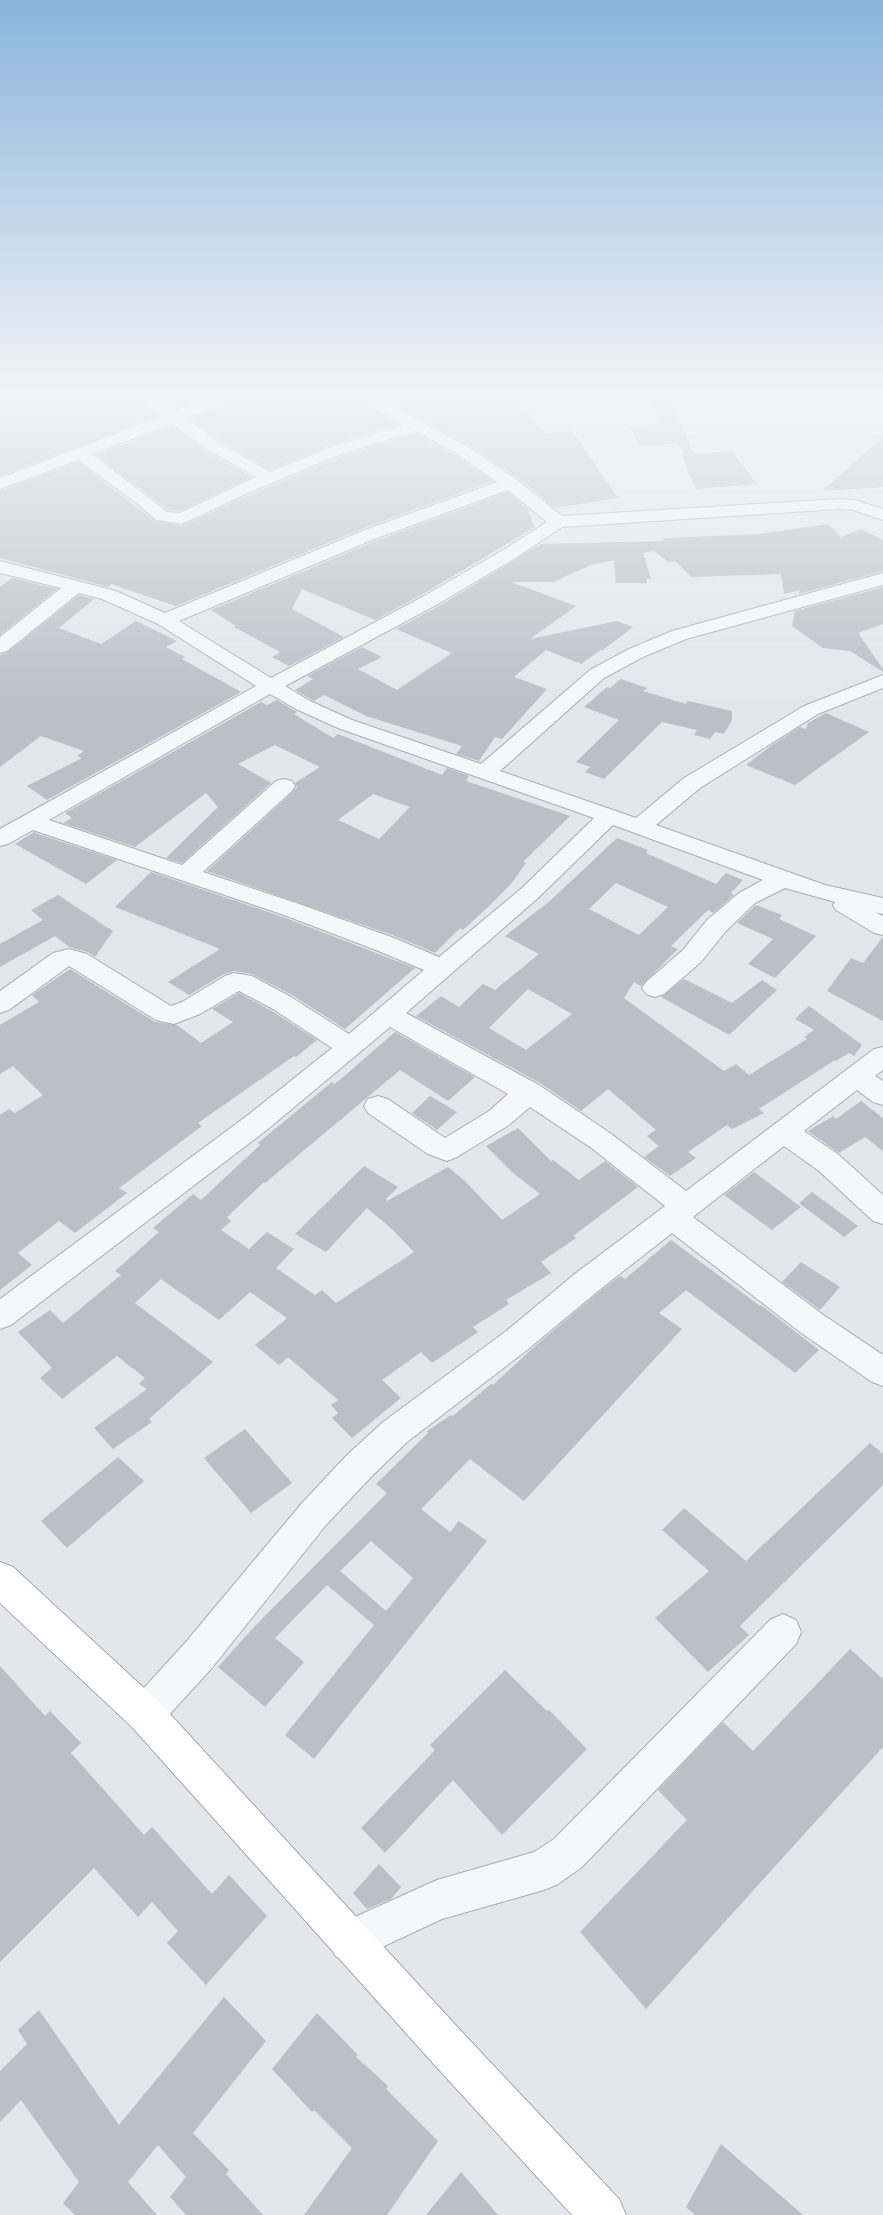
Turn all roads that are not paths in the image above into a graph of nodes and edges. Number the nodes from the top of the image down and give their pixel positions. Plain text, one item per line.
1 (143, 499) edge
2 (222, 499) edge
3 (465, 499) edge
4 (530, 499) edge
5 (883, 515) edge
6 (558, 522) junction
7 (0, 567) edge
8 (883, 578) edge
9 (76, 586) junction
10 (165, 620) junction
11 (0, 647) edge
12 (883, 681) edge
13 (270, 686) junction
14 (484, 773) junction
15 (284, 786) dead end
16 (609, 816) junction
17 (32, 822) junction
18 (640, 827) junction
19 (0, 839) edge
20 (185, 875) junction
21 (784, 879) junction
22 (819, 891) junction
23 (883, 906) edge
24 (883, 927) edge
25 (441, 968) junction
26 (655, 988) dead end
27 (0, 1004) edge
28 (388, 1015) junction
29 (350, 1046) junction
30 (883, 1056) edge
31 (856, 1076) junction
32 (529, 1092) junction
33 (883, 1095) edge
34 (378, 1106) dead end
35 (784, 1131) junction
36 (679, 1212) junction
37 (883, 1213) edge
38 (0, 1316) edge
39 (883, 1372) edge
40 (0, 1579) edge
41 (783, 1632) dead end
42 (145, 1714) junction
43 (350, 1941) junction
44 (603, 2215) edge

1 - 2 street
3 - 10 street
4 - 6 street
5 - 6 street
6 - 13 street
7 - 9 street
8 - 14 street
9 - 10 street
9 - 11 street
10 - 13 street
12 - 18 street
13 - 14 street
13 - 17 street
14 - 16 street
15 - 20 street
16 - 18 street
16 - 25 street
17 - 19 street
17 - 20 street
18 - 21 street
20 - 25 street
21 - 22 street
21 - 26 street
22 - 23 street
22 - 24 street
25 - 28 street
27 - 29 street
28 - 29 street
28 - 32 street
29 - 38 street
30 - 31 street
31 - 33 street
31 - 35 street
32 - 34 street
32 - 36 street
35 - 36 street
35 - 37 street
36 - 39 street
36 - 42 street
40 - 42 main road
41 - 43 street
42 - 43 main road
43 - 44 main road

